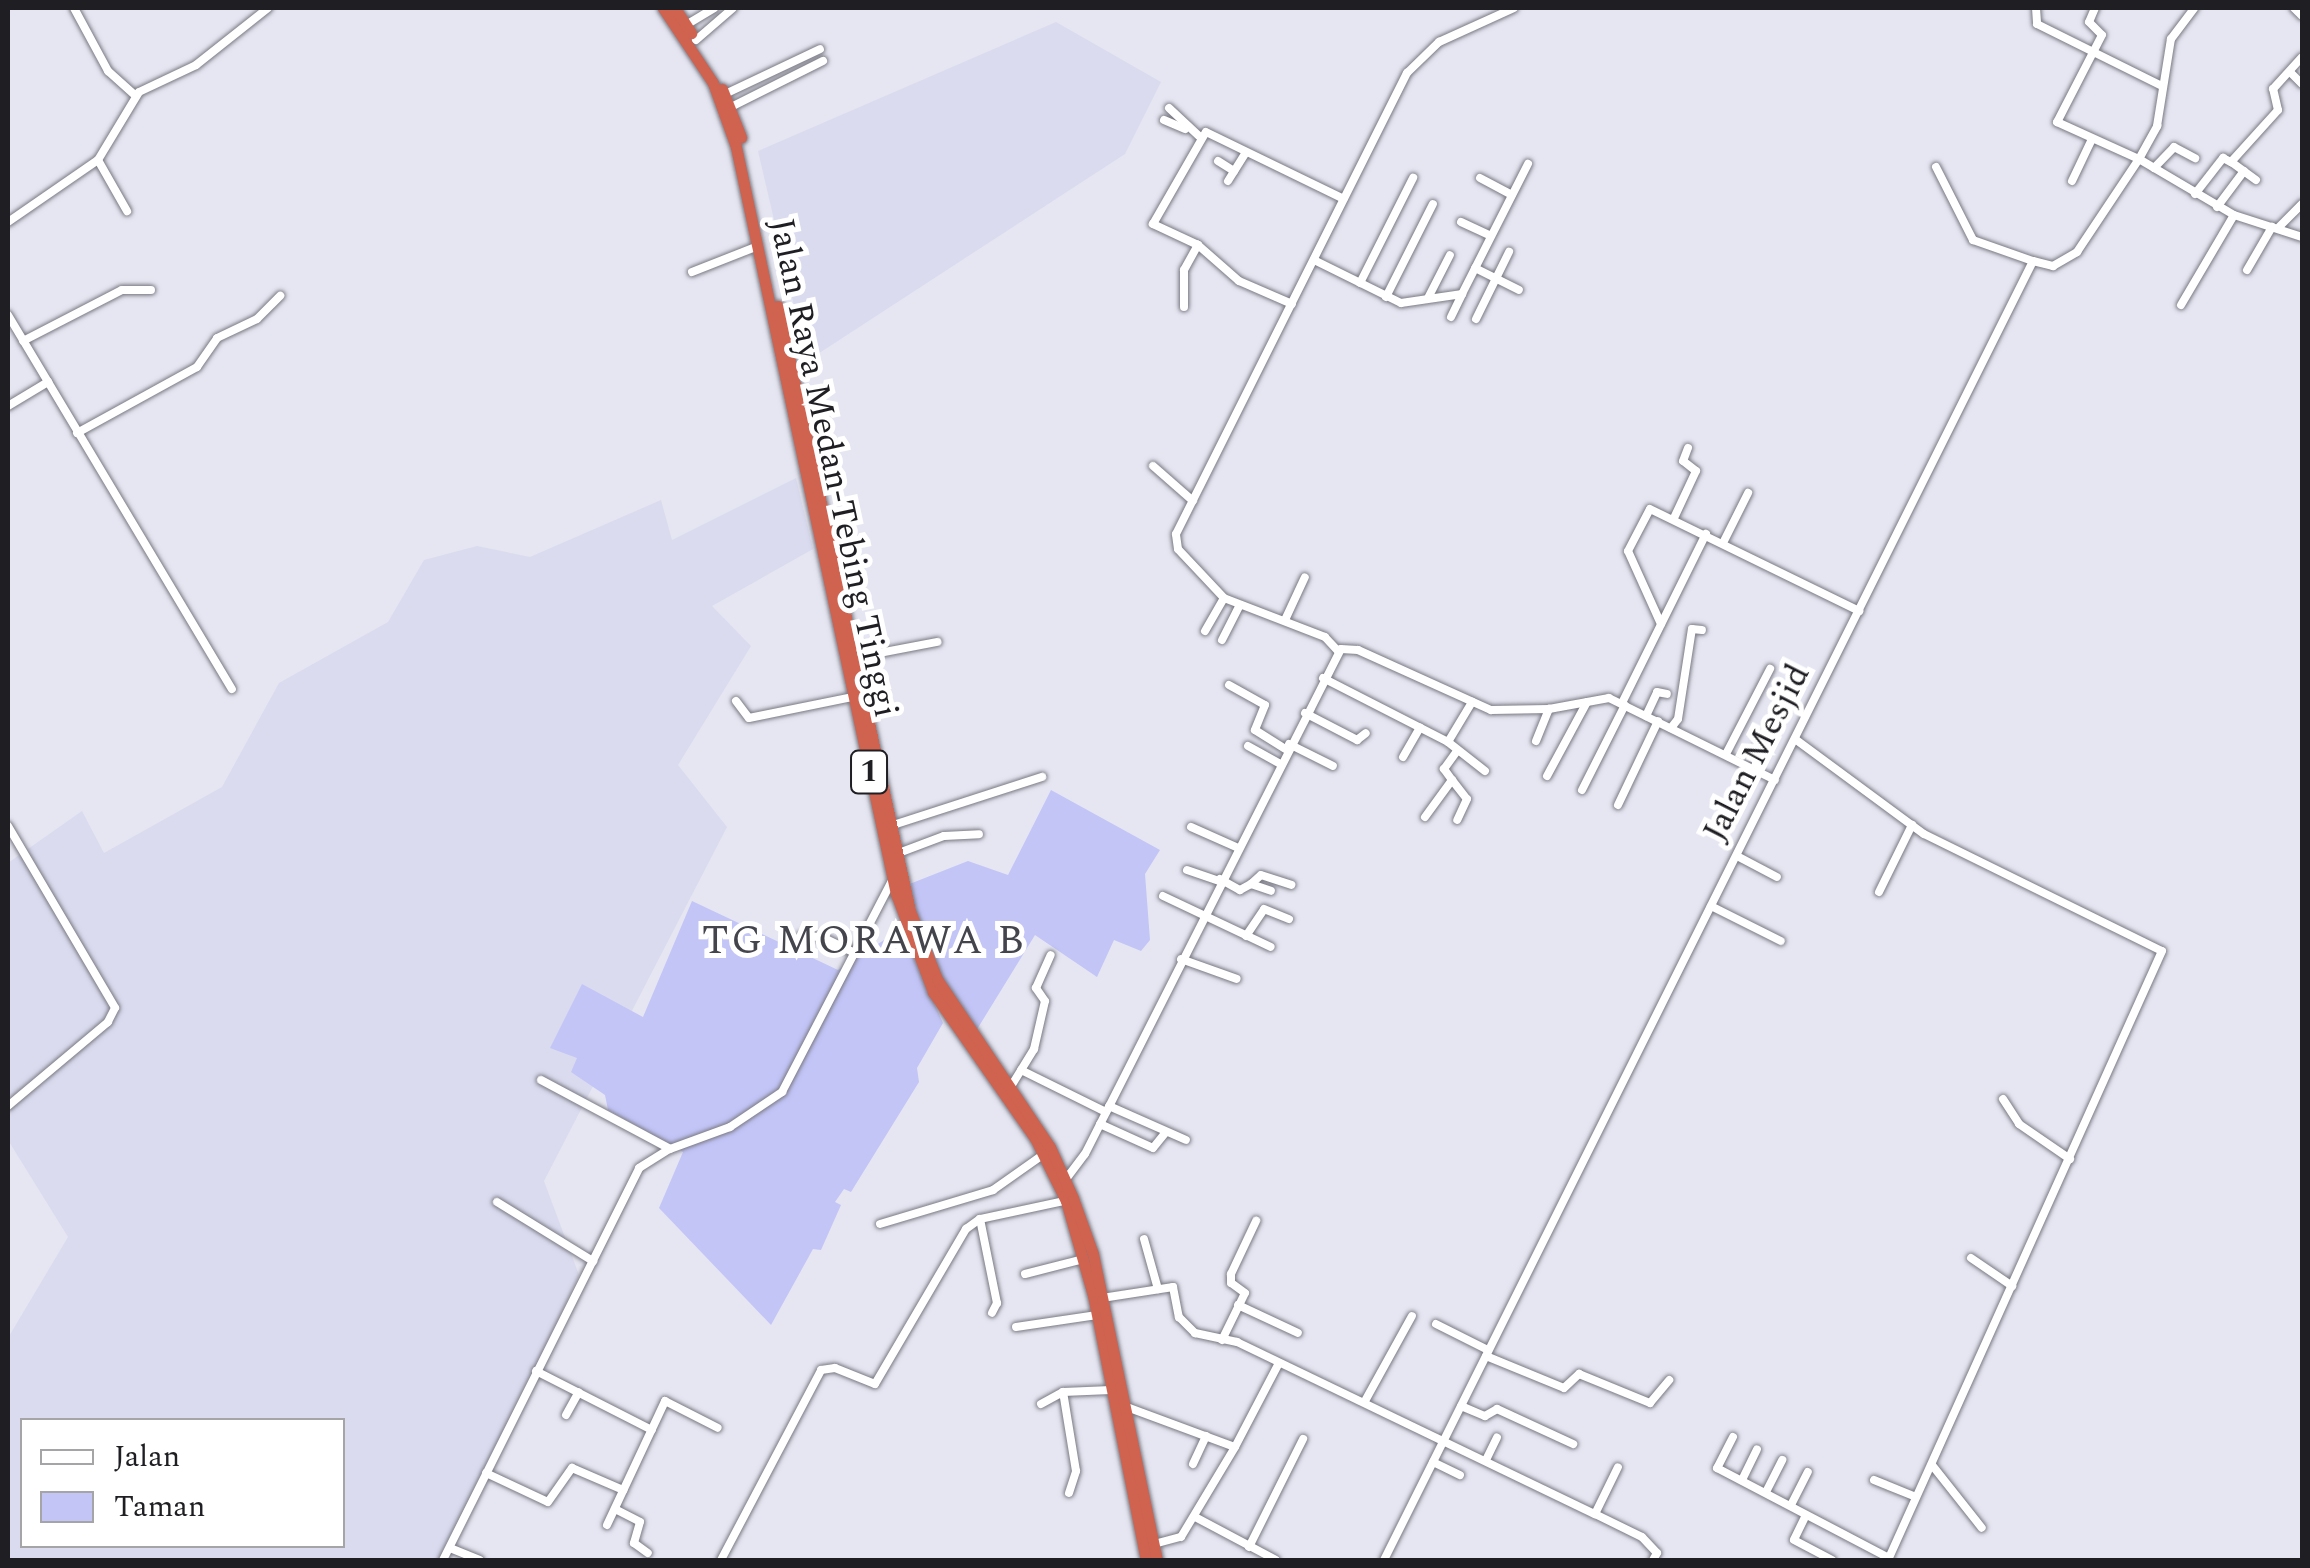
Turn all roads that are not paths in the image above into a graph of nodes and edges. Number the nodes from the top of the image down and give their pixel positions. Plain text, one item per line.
1 (74, 8) edge
2 (663, 8) edge
3 (714, 8) edge
4 (733, 8) edge
5 (1514, 8) edge
6 (2036, 8) edge
7 (2095, 8) edge
8 (2194, 8) edge
9 (2294, 8) edge
10 (263, 9) edge
11 (682, 13) edge
12 (2302, 16) edge
13 (696, 40) junction
14 (820, 49) dead end
15 (2093, 52) junction
16 (2302, 58) edge
17 (823, 61) dead end
18 (2290, 72) junction
19 (2302, 84) edge
20 (2162, 86) junction
21 (135, 94) junction
22 (725, 94) junction
23 (731, 106) junction
24 (1170, 108) dead end
25 (1164, 120) dead end
26 (1185, 129) junction
27 (1200, 136) junction
28 (2092, 139) junction
29 (1244, 154) junction
30 (2194, 158) dead end
31 (2139, 159) junction
32 (98, 160) junction
33 (1218, 161) dead end
34 (2231, 162) junction
35 (1528, 164) dead end
36 (1936, 168) dead end
37 (2154, 168) junction
38 (1234, 170) junction
39 (2244, 172) junction
40 (1413, 178) dead end
41 (1480, 178) dead end
42 (1228, 180) dead end
43 (2256, 180) dead end
44 (2072, 181) dead end
45 (2195, 194) junction
46 (1512, 195) junction
47 (1344, 199) junction
48 (1434, 204) dead end
49 (2302, 204) edge
50 (2217, 207) junction
51 (126, 211) dead end
52 (2234, 215) junction
53 (8, 222) edge
54 (1461, 222) dead end
55 (2276, 227) junction
56 (1490, 236) junction
57 (2302, 237) edge
58 (1198, 245) junction
59 (758, 246) junction
60 (1484, 251) junction
61 (1510, 252) dead end
62 (1450, 255) dead end
63 (1314, 260) junction
64 (2033, 261) junction
65 (1505, 262) junction
66 (1475, 268) junction
67 (2247, 270) dead end
68 (692, 272) dead end
69 (1497, 278) junction
70 (1360, 283) junction
71 (151, 290) dead end
72 (1519, 290) dead end
73 (1462, 294) junction
74 (280, 296) dead end
75 (1386, 297) junction
76 (1428, 298) junction
77 (1292, 304) junction
78 (2181, 305) dead end
79 (1184, 307) dead end
80 (8, 315) edge
81 (1450, 317) dead end
82 (1476, 320) dead end
83 (23, 341) junction
84 (48, 382) junction
85 (8, 406) edge
86 (77, 433) junction
87 (1688, 448) dead end
88 (1153, 466) dead end
89 (1748, 493) dead end
90 (1193, 501) junction
91 (1674, 518) junction
92 (1706, 534) junction
93 (1724, 541) junction
94 (1305, 577) dead end
95 (1224, 598) junction
96 (1239, 606) junction
97 (1858, 611) junction
98 (1285, 620) junction
99 (1661, 624) junction
100 (1205, 630) dead end
101 (1702, 630) dead end
102 (1222, 640) dead end
103 (937, 642) dead end
104 (1338, 651) junction
105 (853, 658) junction
106 (1770, 669) dead end
107 (1322, 678) junction
108 (1229, 685) dead end
109 (232, 690) dead end
110 (1666, 694) dead end
111 (852, 696) junction
112 (736, 701) dead end
113 (1472, 702) junction
114 (1586, 702) junction
115 (1624, 704) junction
116 (1550, 709) junction
117 (1305, 713) junction
118 (1646, 716) junction
119 (1658, 722) junction
120 (1420, 728) junction
121 (1671, 728) junction
122 (1366, 733) dead end
123 (1795, 739) junction
124 (1536, 741) dead end
125 (1448, 742) junction
126 (1760, 744) dead end
127 (1248, 746) dead end
128 (1287, 746) junction
129 (1457, 751) junction
130 (1726, 754) junction
131 (1403, 756) dead end
132 (1278, 763) junction
133 (1333, 766) dead end
134 (1754, 769) junction
135 (1485, 771) dead end
136 (1547, 776) dead end
137 (1042, 777) dead end
138 (1452, 780) junction
139 (1775, 780) junction
140 (1582, 790) dead end
141 (1618, 805) dead end
142 (1425, 817) dead end
143 (1457, 820) dead end
144 (1912, 825) junction
145 (8, 826) edge
146 (890, 826) junction
147 (1191, 827) dead end
148 (979, 834) dead end
149 (1236, 847) junction
150 (896, 854) junction
151 (1736, 856) junction
152 (1187, 870) dead end
153 (1777, 877) dead end
154 (892, 880) junction
155 (1219, 880) junction
156 (1251, 884) junction
157 (1291, 885) dead end
158 (1271, 891) dead end
159 (1879, 892) dead end
160 (1163, 896) dead end
161 (1711, 906) junction
162 (1202, 915) junction
163 (1289, 919) dead end
164 (800, 936) dead end
165 (1246, 936) junction
166 (1781, 941) dead end
167 (1271, 948) dead end
168 (854, 952) junction
169 (1051, 954) dead end
170 (1181, 959) junction
171 (1237, 979) dead end
172 (1022, 1070) junction
173 (541, 1080) dead end
174 (1010, 1088) junction
175 (2002, 1099) dead end
176 (8, 1106) edge
177 (1108, 1109) junction
178 (1100, 1124) junction
179 (1165, 1132) junction
180 (1186, 1140) dead end
181 (1158, 1144) junction
182 (670, 1148) junction
183 (1170, 1150) dead end
184 (1044, 1154) junction
185 (2070, 1159) junction
186 (1066, 1179) junction
187 (1070, 1200) junction
188 (497, 1202) dead end
189 (980, 1219) junction
190 (1256, 1221) dead end
191 (880, 1224) dead end
192 (1144, 1238) dead end
193 (1084, 1258) junction
194 (1971, 1258) dead end
195 (593, 1261) junction
196 (1025, 1274) dead end
197 (2012, 1286) junction
198 (1158, 1288) junction
199 (1102, 1298) junction
200 (1238, 1304) junction
201 (992, 1313) dead end
202 (1096, 1315) junction
203 (1412, 1316) dead end
204 (1436, 1324) dead end
205 (1016, 1327) dead end
206 (1298, 1333) dead end
207 (1222, 1340) junction
208 (1487, 1353) junction
209 (1279, 1362) junction
210 (536, 1371) junction
211 (1669, 1380) dead end
212 (1112, 1390) junction
213 (579, 1392) junction
214 (1063, 1392) junction
215 (1365, 1401) junction
216 (1041, 1404) dead end
217 (1124, 1406) junction
218 (1461, 1406) junction
219 (566, 1415) dead end
220 (718, 1428) dead end
221 (652, 1430) junction
222 (1206, 1436) junction
223 (1497, 1437) dead end
224 (1733, 1437) dead end
225 (1304, 1439) dead end
226 (1444, 1440) junction
227 (1573, 1444) dead end
228 (1235, 1447) junction
229 (1757, 1449) dead end
230 (1486, 1460) junction
231 (1782, 1460) dead end
232 (1433, 1462) junction
233 (1193, 1464) dead end
234 (1932, 1465) junction
235 (1618, 1467) dead end
236 (1808, 1472) dead end
237 (486, 1473) junction
238 (1460, 1475) dead end
239 (1742, 1480) junction
240 (1874, 1480) dead end
241 (623, 1490) junction
242 (1766, 1492) junction
243 (1069, 1493) dead end
244 (1916, 1497) junction
245 (1791, 1505) junction
246 (615, 1508) junction
247 (1140, 1510) junction
248 (1595, 1514) junction
249 (1806, 1517) junction
250 (1197, 1518) junction
251 (607, 1525) dead end
252 (1982, 1528) dead end
253 (1154, 1544) junction
254 (1249, 1546) junction
255 (450, 1548) junction
256 (648, 1553) dead end
257 (444, 1560) edge
258 (480, 1560) edge
259 (721, 1560) edge
260 (1146, 1560) edge
261 (1157, 1560) edge
262 (1276, 1560) edge
263 (1384, 1560) edge
264 (1653, 1560) edge
265 (1832, 1560) edge
266 (1888, 1560) edge

1 - 21 street
2 - 59 highway, Jalan Raya Medan-Tebing Tinggi / 1
3 - 11 street
4 - 13 street
5 - 47 street
6 - 15 street
7 - 15 street
8 - 20 street
9 - 12 street
10 - 21 street
11 - 13 highway, Jalan Raya Medan-Tebing Tinggi / 1
13 - 22 highway, Jalan Raya Medan-Tebing Tinggi / 1
14 - 22 street
15 - 20 street
15 - 28 street
16 - 18 street
17 - 23 street
18 - 19 street
18 - 34 street
20 - 31 street
21 - 32 street
22 - 23 highway, Jalan Raya Medan-Tebing Tinggi / 1
23 - 105 highway, Jalan Raya Medan-Tebing Tinggi / 1
24 - 26 street
25 - 26 street
26 - 27 street
27 - 29 street
27 - 58 street
28 - 31 street
28 - 44 street
29 - 38 street
29 - 47 street
30 - 37 street
31 - 37 street
31 - 64 street
32 - 51 street
32 - 53 street
33 - 38 street
34 - 39 street
34 - 45 street
35 - 46 street
36 - 64 street
37 - 45 street
38 - 42 street
39 - 43 street
39 - 50 street
40 - 70 street
41 - 46 street
45 - 50 street
46 - 56 street
47 - 63 street
48 - 75 street
49 - 55 street
50 - 52 street
52 - 55 street
52 - 78 street
54 - 56 street
55 - 57 street
55 - 67 street
56 - 60 street
58 - 77 street
58 - 79 street
59 - 68 street
59 - 111 highway, Jalan Raya Medan-Tebing Tinggi / 1
60 - 65 street
60 - 66 street
61 - 65 street
62 - 76 street
63 - 70 street
63 - 77 street
64 - 97 street, Jalan Mesjid
65 - 69 street
66 - 69 street
66 - 73 street
69 - 72 street
69 - 82 street
70 - 75 street
71 - 83 street
73 - 76 street
73 - 81 street
74 - 86 street
75 - 76 street
77 - 90 street
80 - 83 street
83 - 84 street
84 - 85 street
84 - 86 street
86 - 109 street
87 - 91 street
88 - 90 street
89 - 93 street
90 - 95 street
91 - 92 street
91 - 99 street
92 - 93 street
92 - 99 street
93 - 97 street
94 - 98 street
95 - 96 street
95 - 100 street
96 - 98 street
96 - 102 street
97 - 123 street, Jalan Mesjid
98 - 104 street
99 - 115 street
101 - 121 street
103 - 105 street
104 - 107 street
104 - 113 street
105 - 146 highway, Jalan Raya Medan-Tebing Tinggi / 1
106 - 130 street
107 - 117 street
107 - 120 street
108 - 128 street
110 - 118 street
111 - 112 street
111 - 154 highway, Jalan Raya Medan-Tebing Tinggi / 1
113 - 116 street
113 - 125 street
114 - 115 street
114 - 116 street
114 - 136 street
115 - 118 street
115 - 140 street
116 - 124 street
117 - 122 street
117 - 128 street
118 - 119 street
119 - 121 street
119 - 141 street
120 - 125 street
120 - 131 street
121 - 130 street
123 - 139 street, Jalan Mesjid
123 - 144 street
125 - 129 street
126 - 134 street
127 - 132 street
128 - 132 street
128 - 133 street
129 - 135 street
129 - 138 street
130 - 134 street
132 - 149 street
134 - 139 street
137 - 146 street
138 - 142 street
138 - 143 street
139 - 151 street, Jalan Mesjid
144 - 159 street
144 - 185 street
145 - 176 street
146 - 150 highway, Jalan Raya Medan-Tebing Tinggi / 1
147 - 149 street
148 - 150 street
149 - 155 street
150 - 174 highway, Jalan Raya Medan-Tebing Tinggi / 1
151 - 153 street
151 - 161 street, Jalan Mesjid
152 - 155 street
154 - 168 street
154 - 184 highway, Jalan Raya Medan-Tebing Tinggi / 1
155 - 156 street
155 - 162 street
156 - 157 street
156 - 158 street
160 - 162 street
161 - 166 street
161 - 208 street, Jalan Mesjid
162 - 165 street
162 - 170 street
163 - 165 street
164 - 168 street
165 - 167 street
168 - 182 street
169 - 172 street
170 - 171 street
170 - 177 street
172 - 174 street
172 - 177 street
173 - 182 street
174 - 186 highway, Jalan Raya Medan-Tebing Tinggi / 1
175 - 185 street
177 - 178 street
177 - 179 street
178 - 181 street
178 - 186 street
179 - 180 street
179 - 181 street
181 - 183 street
182 - 195 street
184 - 187 highway, Jalan Raya Medan-Tebing Tinggi / 1
184 - 191 street
185 - 197 street
186 - 187 highway, Jalan Raya Medan-Tebing Tinggi / 1
187 - 189 street
187 - 193 highway, Jalan Raya Medan-Tebing Tinggi / 1
187 - 199 highway, Jalan Raya Medan-Tebing Tinggi / 1
188 - 195 street
189 - 201 street
189 - 259 street
190 - 200 street
192 - 198 street
193 - 196 street
193 - 202 highway, Jalan Raya Medan-Tebing Tinggi / 1
194 - 197 street
195 - 210 street
197 - 234 street
198 - 199 street
198 - 207 street
199 - 217 highway, Jalan Raya Medan-Tebing Tinggi / 1
200 - 206 street
200 - 207 street
202 - 205 street
202 - 212 highway, Jalan Raya Medan-Tebing Tinggi / 1
203 - 215 street
204 - 208 street
207 - 209 street
208 - 211 street
208 - 218 street, Jalan Mesjid
209 - 215 street
209 - 228 street
210 - 213 street
210 - 237 street
212 - 214 street
212 - 247 highway, Jalan Raya Medan-Tebing Tinggi / 1
213 - 219 street
213 - 221 street
214 - 216 street
214 - 243 street
215 - 226 street
217 - 222 street
217 - 247 highway, Jalan Raya Medan-Tebing Tinggi / 1
218 - 226 street, Jalan Mesjid
218 - 227 street
220 - 221 street
221 - 241 street
222 - 228 street
222 - 233 street
223 - 230 street
224 - 239 street
225 - 254 street
226 - 230 street
226 - 232 street, Jalan Mesjid
228 - 250 street
229 - 239 street
230 - 248 street
231 - 242 street
232 - 238 street
232 - 263 street, Jalan Mesjid
234 - 244 street
234 - 252 street
235 - 248 street
236 - 245 street
237 - 241 street
237 - 255 street
239 - 242 street
240 - 244 street
241 - 246 street
242 - 245 street
244 - 266 street
245 - 249 street
246 - 251 street
246 - 256 street
247 - 253 highway, Jalan Raya Medan-Tebing Tinggi / 1
247 - 260 highway, Jalan Raya Medan-Tebing Tinggi / 1
248 - 264 street
249 - 265 street
249 - 266 street
250 - 253 street
250 - 254 street
253 - 261 highway, Jalan Raya Medan-Tebing Tinggi / 1
254 - 262 street
255 - 257 street
255 - 258 street

